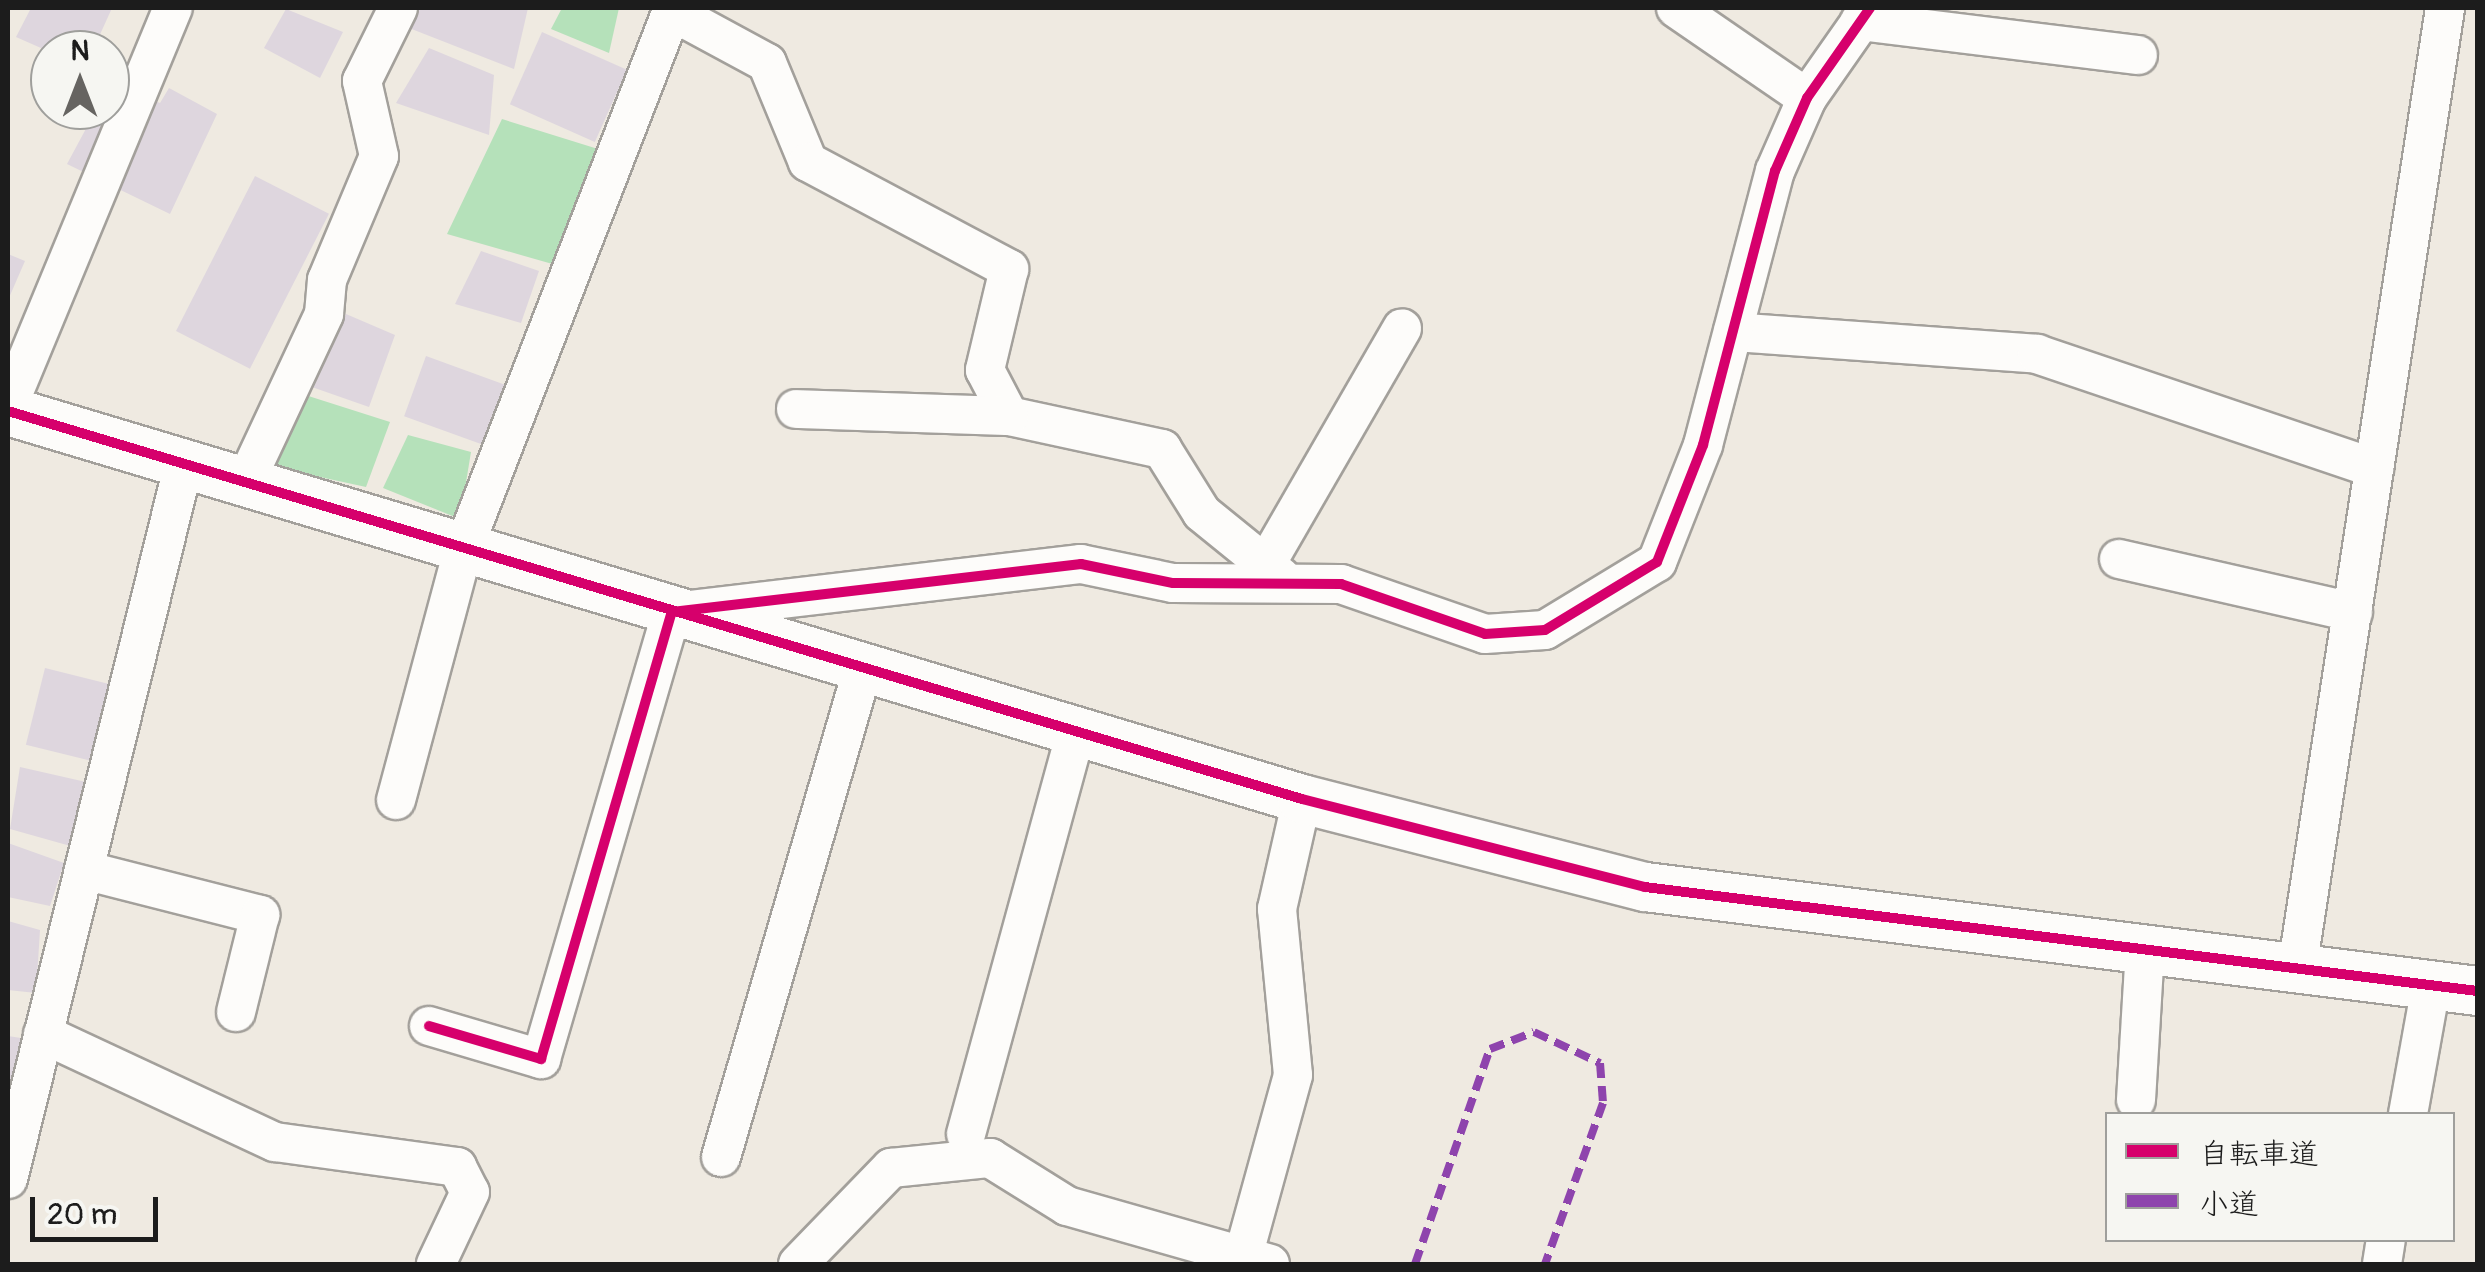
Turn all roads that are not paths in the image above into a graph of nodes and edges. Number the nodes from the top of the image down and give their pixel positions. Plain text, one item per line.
1 (172, 8) edge
2 (398, 8) edge
3 (1676, 8) edge
4 (2445, 8) edge
5 (672, 9) edge
6 (1865, 14) edge
7 (2138, 55) dead end
8 (1807, 98) junction
9 (1402, 328) dead end
10 (1733, 332) junction
11 (8, 409) edge
12 (796, 409) dead end
13 (1009, 416) junction
14 (183, 467) junction
15 (2374, 468) junction
16 (244, 485) junction
17 (463, 550) junction
18 (2120, 559) dead end
19 (1273, 571) junction
20 (672, 612) junction
21 (2352, 612) junction
22 (862, 668) junction
23 (1076, 731) junction
24 (1302, 798) junction
25 (396, 800) dead end
26 (84, 870) junction
27 (2145, 950) junction
28 (2297, 969) junction
29 (2454, 988) edge
30 (236, 1012) dead end
31 (429, 1026) dead end
32 (43, 1034) junction
33 (2136, 1100) dead end
34 (2409, 1112) edge
35 (966, 1134) dead end
36 (721, 1157) dead end
37 (8, 1179) edge
38 (1251, 1262) edge
39 (436, 1264) edge
40 (798, 1264) edge

1 - 11 street
2 - 16 street
3 - 8 street
4 - 15 street
5 - 13 street
5 - 17 street
6 - 7 street
6 - 8 street
8 - 10 street
9 - 19 street
10 - 15 street
10 - 19 street
11 - 14 street
12 - 13 street
13 - 19 street
14 - 16 street
14 - 26 street
15 - 21 street
16 - 17 street
17 - 20 street
17 - 25 street
18 - 21 street
19 - 20 street
20 - 22 street
20 - 31 street
21 - 28 street
22 - 23 street
22 - 36 street
23 - 24 street
23 - 35 street
24 - 27 street
24 - 38 street
26 - 30 street
26 - 32 street
27 - 28 street
27 - 33 street
28 - 29 street
29 - 34 street
32 - 37 street
32 - 39 street
38 - 40 street

